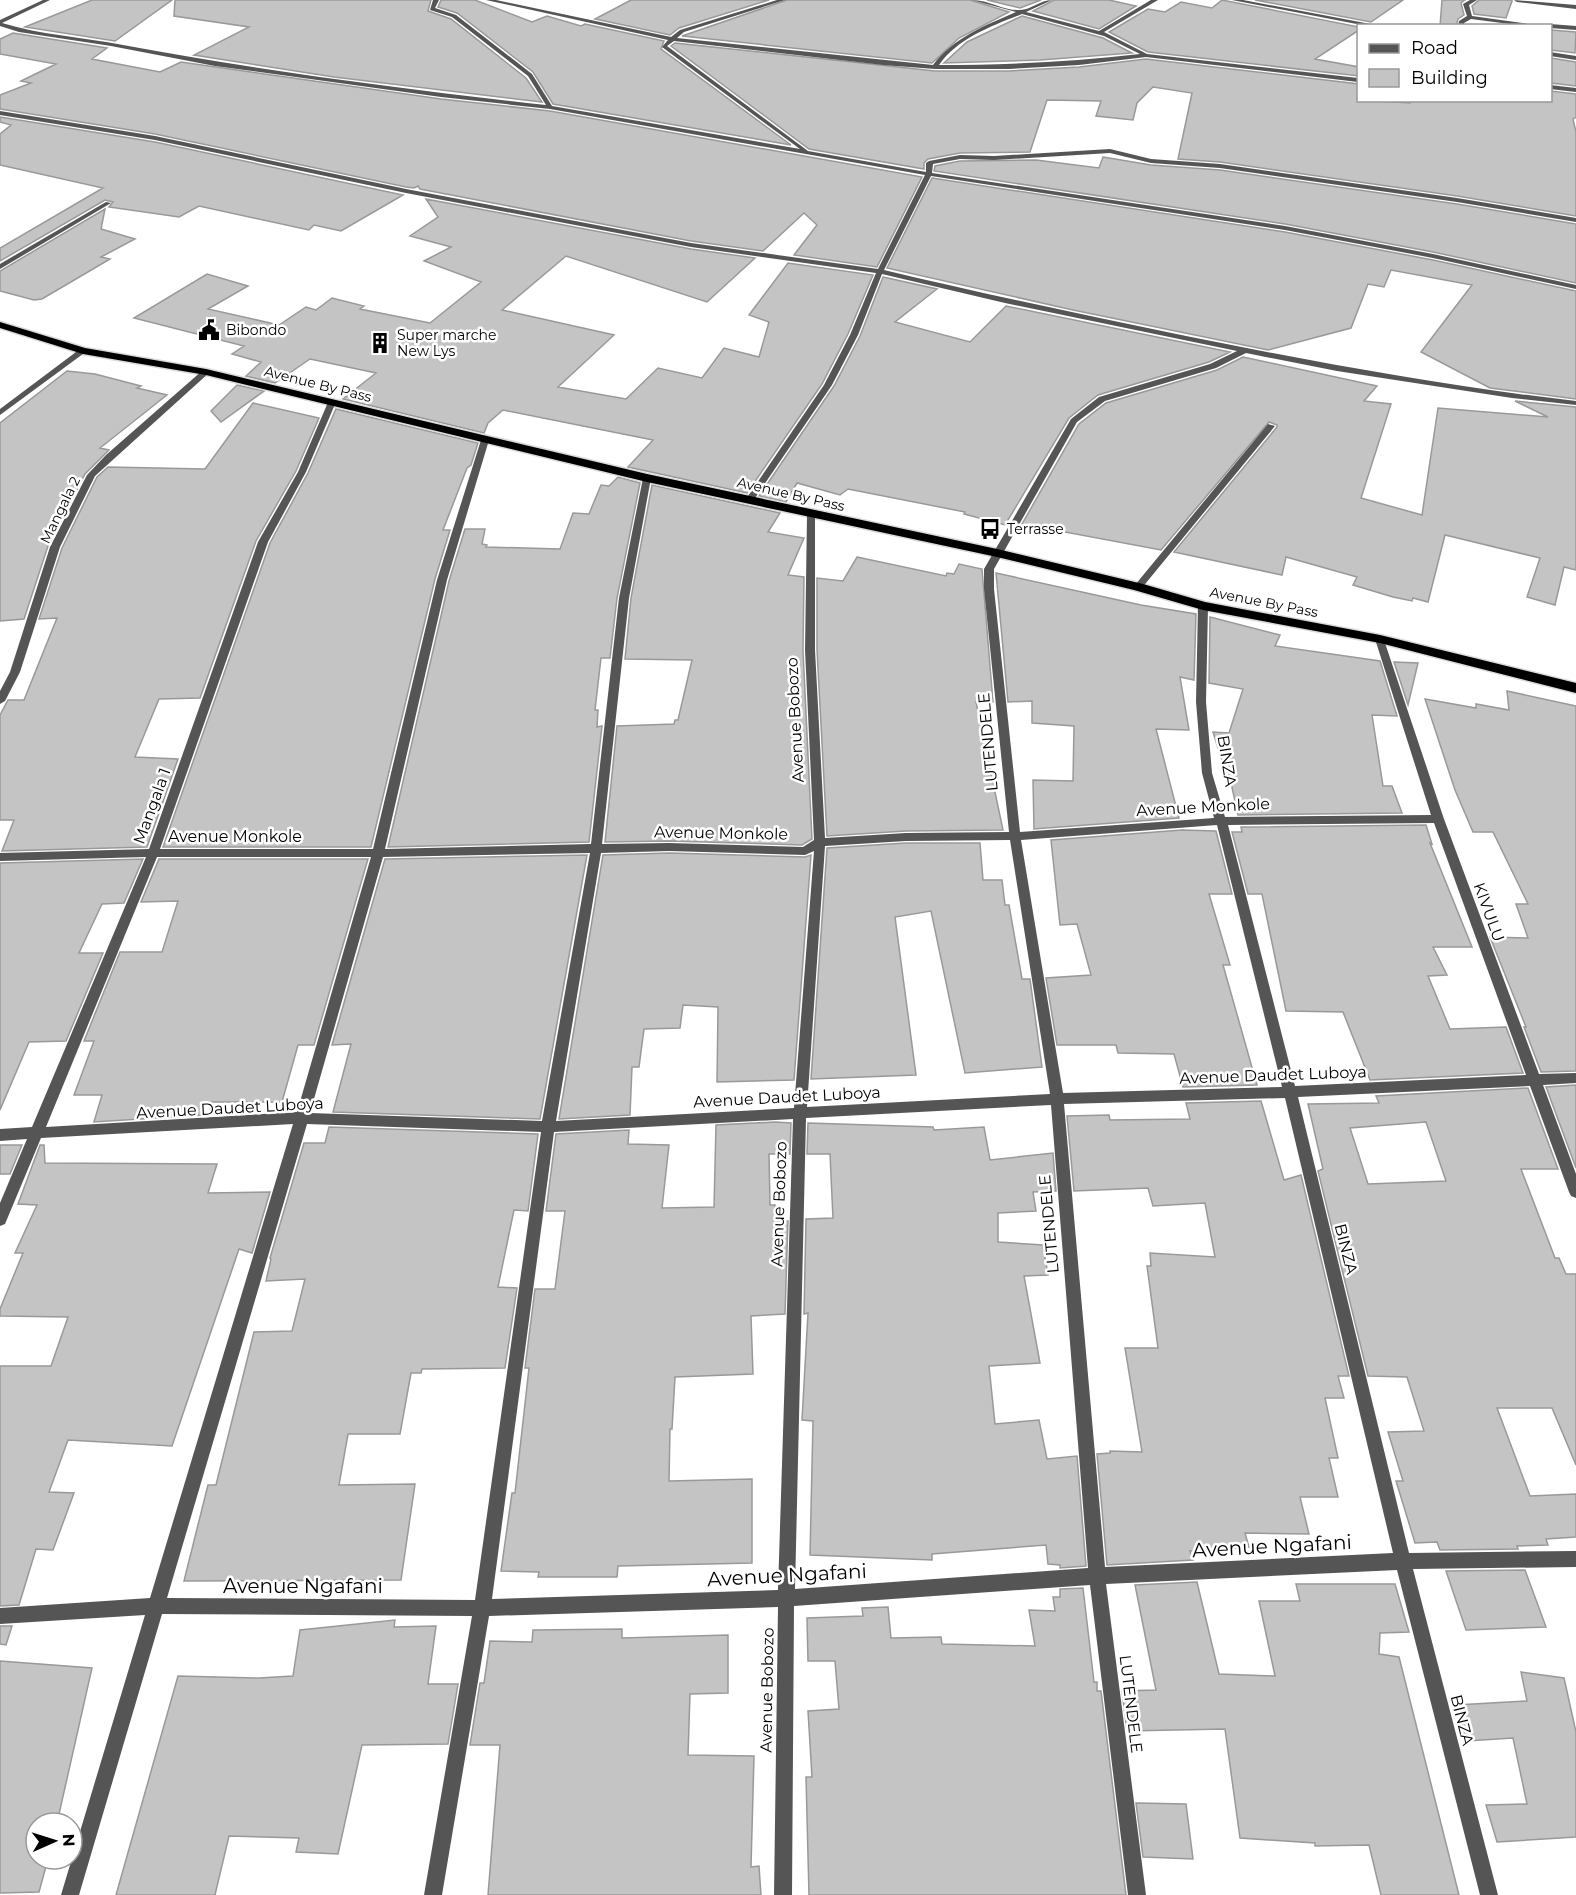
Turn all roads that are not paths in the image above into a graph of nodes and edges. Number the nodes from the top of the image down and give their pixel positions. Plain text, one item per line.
1 (47, 0) edge
2 (437, 0) edge
3 (489, 0) edge
4 (782, 0) edge
5 (975, 0) edge
6 (1048, 0) edge
7 (1155, 0) edge
8 (1235, 0) edge
9 (1474, 0) edge
10 (1517, 0) edge
11 (1576, 7) edge
12 (1026, 11) junction
13 (1470, 17) junction
14 (0, 23) edge
15 (1368, 24) edge
16 (1461, 24) edge
17 (1525, 24) edge
18 (1552, 27) edge
19 (1576, 28) edge
20 (1099, 33) junction
21 (672, 39) junction
22 (1552, 54) edge
23 (1146, 55) junction
24 (1576, 58) edge
25 (935, 67) junction
26 (1357, 80) edge
27 (1552, 87) edge
28 (1576, 90) edge
29 (550, 107) junction
30 (0, 113) edge
31 (806, 151) junction
32 (929, 174) junction
33 (108, 203) dead end
34 (1576, 220) edge
35 (0, 267) edge
36 (880, 271) junction
37 (1576, 288) edge
38 (0, 325) edge
39 (83, 351) junction
40 (1243, 351) junction
41 (206, 372) junction
42 (332, 402) junction
43 (1576, 403) edge
44 (0, 413) edge
45 (1271, 426) dead end
46 (485, 440) junction
47 (647, 478) junction
48 (750, 499) junction
49 (811, 515) junction
50 (997, 553) junction
51 (1138, 587) junction
52 (1203, 606) junction
53 (1380, 639) junction
54 (1576, 688) edge
55 (0, 700) edge
56 (1438, 819) junction
57 (1221, 820) junction
58 (1015, 836) junction
59 (820, 842) junction
60 (596, 848) junction
61 (153, 853) junction
62 (378, 853) junction
63 (0, 857) edge
64 (1576, 1078) edge
65 (1533, 1079) junction
66 (1290, 1092) junction
67 (1057, 1100) junction
68 (800, 1113) junction
69 (300, 1119) junction
70 (548, 1127) junction
71 (36, 1134) junction
72 (0, 1135) edge
73 (1576, 1192) edge
74 (0, 1220) edge
75 (1576, 1559) edge
76 (1403, 1561) junction
77 (1097, 1576) junction
78 (786, 1598) junction
79 (156, 1606) junction
80 (482, 1608) junction
81 (0, 1616) edge
82 (70, 1895) edge
83 (433, 1895) edge
84 (783, 1895) edge
85 (1137, 1895) edge
86 (1489, 1895) edge

1 - 14 street
2 - 29 street
3 - 21 street
4 - 21 street
5 - 12 street
6 - 12 street
7 - 20 street
8 - 15 street
9 - 13 street
10 - 11 street
12 - 20 street
12 - 25 street
13 - 16 street
13 - 17 street
14 - 29 street
18 - 19 street
20 - 23 street
21 - 25 street
21 - 31 street
22 - 24 street
23 - 25 street
23 - 26 street
27 - 28 street
29 - 31 street
30 - 36 street
31 - 32 street
32 - 34 street
32 - 36 street
32 - 37 street
33 - 35 street
36 - 40 street
36 - 48 street
38 - 39 highway, Avenue By Pass
39 - 41 highway, Avenue By Pass
39 - 44 street
40 - 43 street
40 - 50 street, LUTENDELE
41 - 42 highway, Avenue By Pass
41 - 55 street, Mangala 2
42 - 46 highway, Avenue By Pass
42 - 61 street, Mangala 1
45 - 51 street
46 - 47 highway, Avenue By Pass
46 - 62 street
47 - 48 highway, Avenue By Pass
47 - 60 street
48 - 49 highway, Avenue By Pass
49 - 50 highway, Avenue By Pass
49 - 59 street, Avenue Bobozo
50 - 51 highway, Avenue By Pass
50 - 58 street, LUTENDELE
51 - 52 highway, Avenue By Pass
52 - 53 highway, Avenue By Pass
52 - 57 street, BINZA
53 - 54 highway, Avenue By Pass
53 - 56 street, KIVULU
56 - 57 street, Avenue Monkole
56 - 65 street, KIVULU
57 - 58 street, Avenue Monkole
57 - 66 street, BINZA
58 - 59 street, Avenue Monkole
58 - 67 street, LUTENDELE
59 - 60 street, Avenue Monkole
59 - 68 street, Avenue Bobozo
60 - 62 street, Avenue Monkole
60 - 70 street
61 - 62 street, Avenue Monkole
61 - 63 street, Avenue Monkole
61 - 71 street, Mangala 1
62 - 69 street
64 - 65 street, Avenue Daudet Luboya
65 - 66 street, Avenue Daudet Luboya
65 - 73 street, KIVULU
66 - 67 street, Avenue Daudet Luboya
66 - 76 street, BINZA
67 - 68 street, Avenue Daudet Luboya
67 - 77 street, LUTENDELE
68 - 70 street, Avenue Daudet Luboya
68 - 78 street, Avenue Bobozo
69 - 70 street, Avenue Daudet Luboya
69 - 71 street, Avenue Daudet Luboya
69 - 79 street
70 - 80 street
71 - 72 street, Avenue Daudet Luboya
71 - 74 street, Mangala 1
75 - 76 street, Avenue Ngafani
76 - 77 street, Avenue Ngafani
76 - 86 street, BINZA
77 - 78 street, Avenue Ngafani
77 - 85 street, LUTENDELE
78 - 80 street, Avenue Ngafani
78 - 84 street, Avenue Bobozo
79 - 80 street, Avenue Ngafani
79 - 81 street, Avenue Ngafani
79 - 82 street
80 - 83 street

